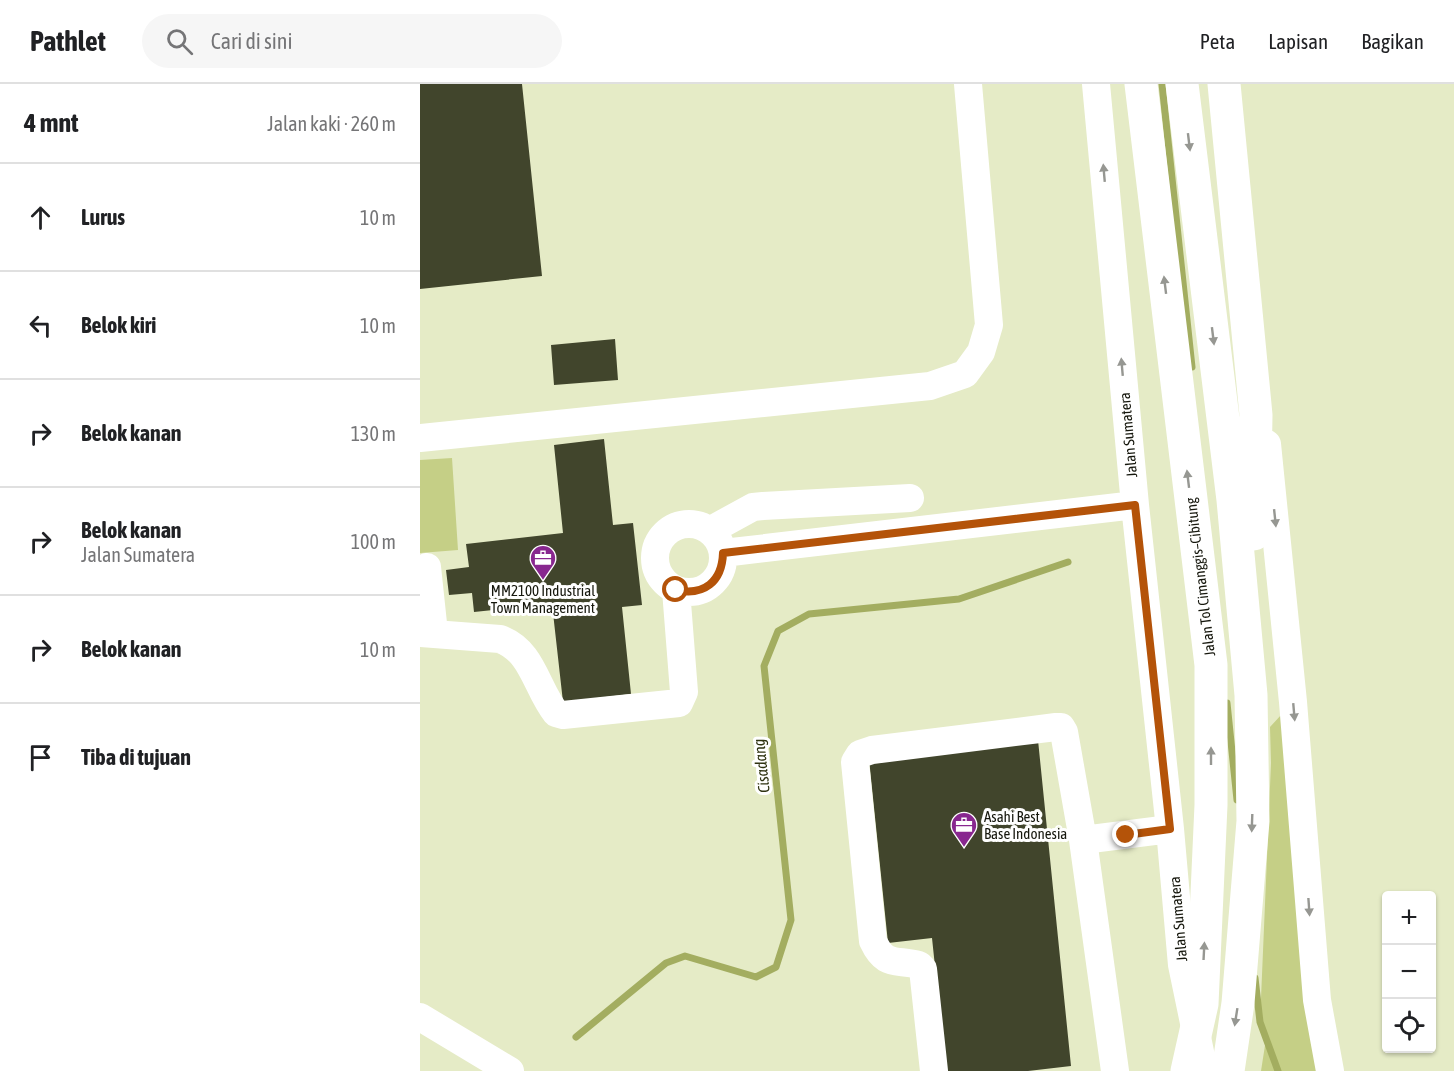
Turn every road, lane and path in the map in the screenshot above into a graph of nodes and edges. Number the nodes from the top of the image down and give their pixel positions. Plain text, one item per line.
1 (968, 84) edge
2 (1096, 84) edge
3 (1141, 84) edge
4 (1182, 84) edge
5 (1224, 84) edge
6 (1231, 84) edge
7 (420, 438) edge
8 (910, 498) dead end
9 (1135, 505) junction
10 (717, 542) junction
11 (427, 567) dead end
12 (676, 590) junction
13 (427, 633) edge
14 (1251, 695) junction
15 (1170, 829) junction
16 (1083, 840) junction
17 (420, 1017) edge
18 (510, 1071) edge
19 (934, 1071) edge
20 (1115, 1071) edge
21 (1187, 1071) edge
22 (1204, 1071) edge
23 (1228, 1071) edge
24 (1330, 1071) edge

1 - 7 street
9 -> 2 street, Jalan Sumatera
21 -> 3 highway, Jalan Tol Cimanggis–Cibitung
4 -> 14 highway
5 - 14 highway
6 -> 24 street
8 - 10 street
9 - 10 street
9 - 15 street, Jalan Sumatera
10 - 12 street
10 - 12 street
11 - 13 street
12 - 13 street
14 -> 23 highway
15 - 16 street
15 - 22 street, Jalan Sumatera
16 - 19 street
16 - 20 street
17 - 18 street

